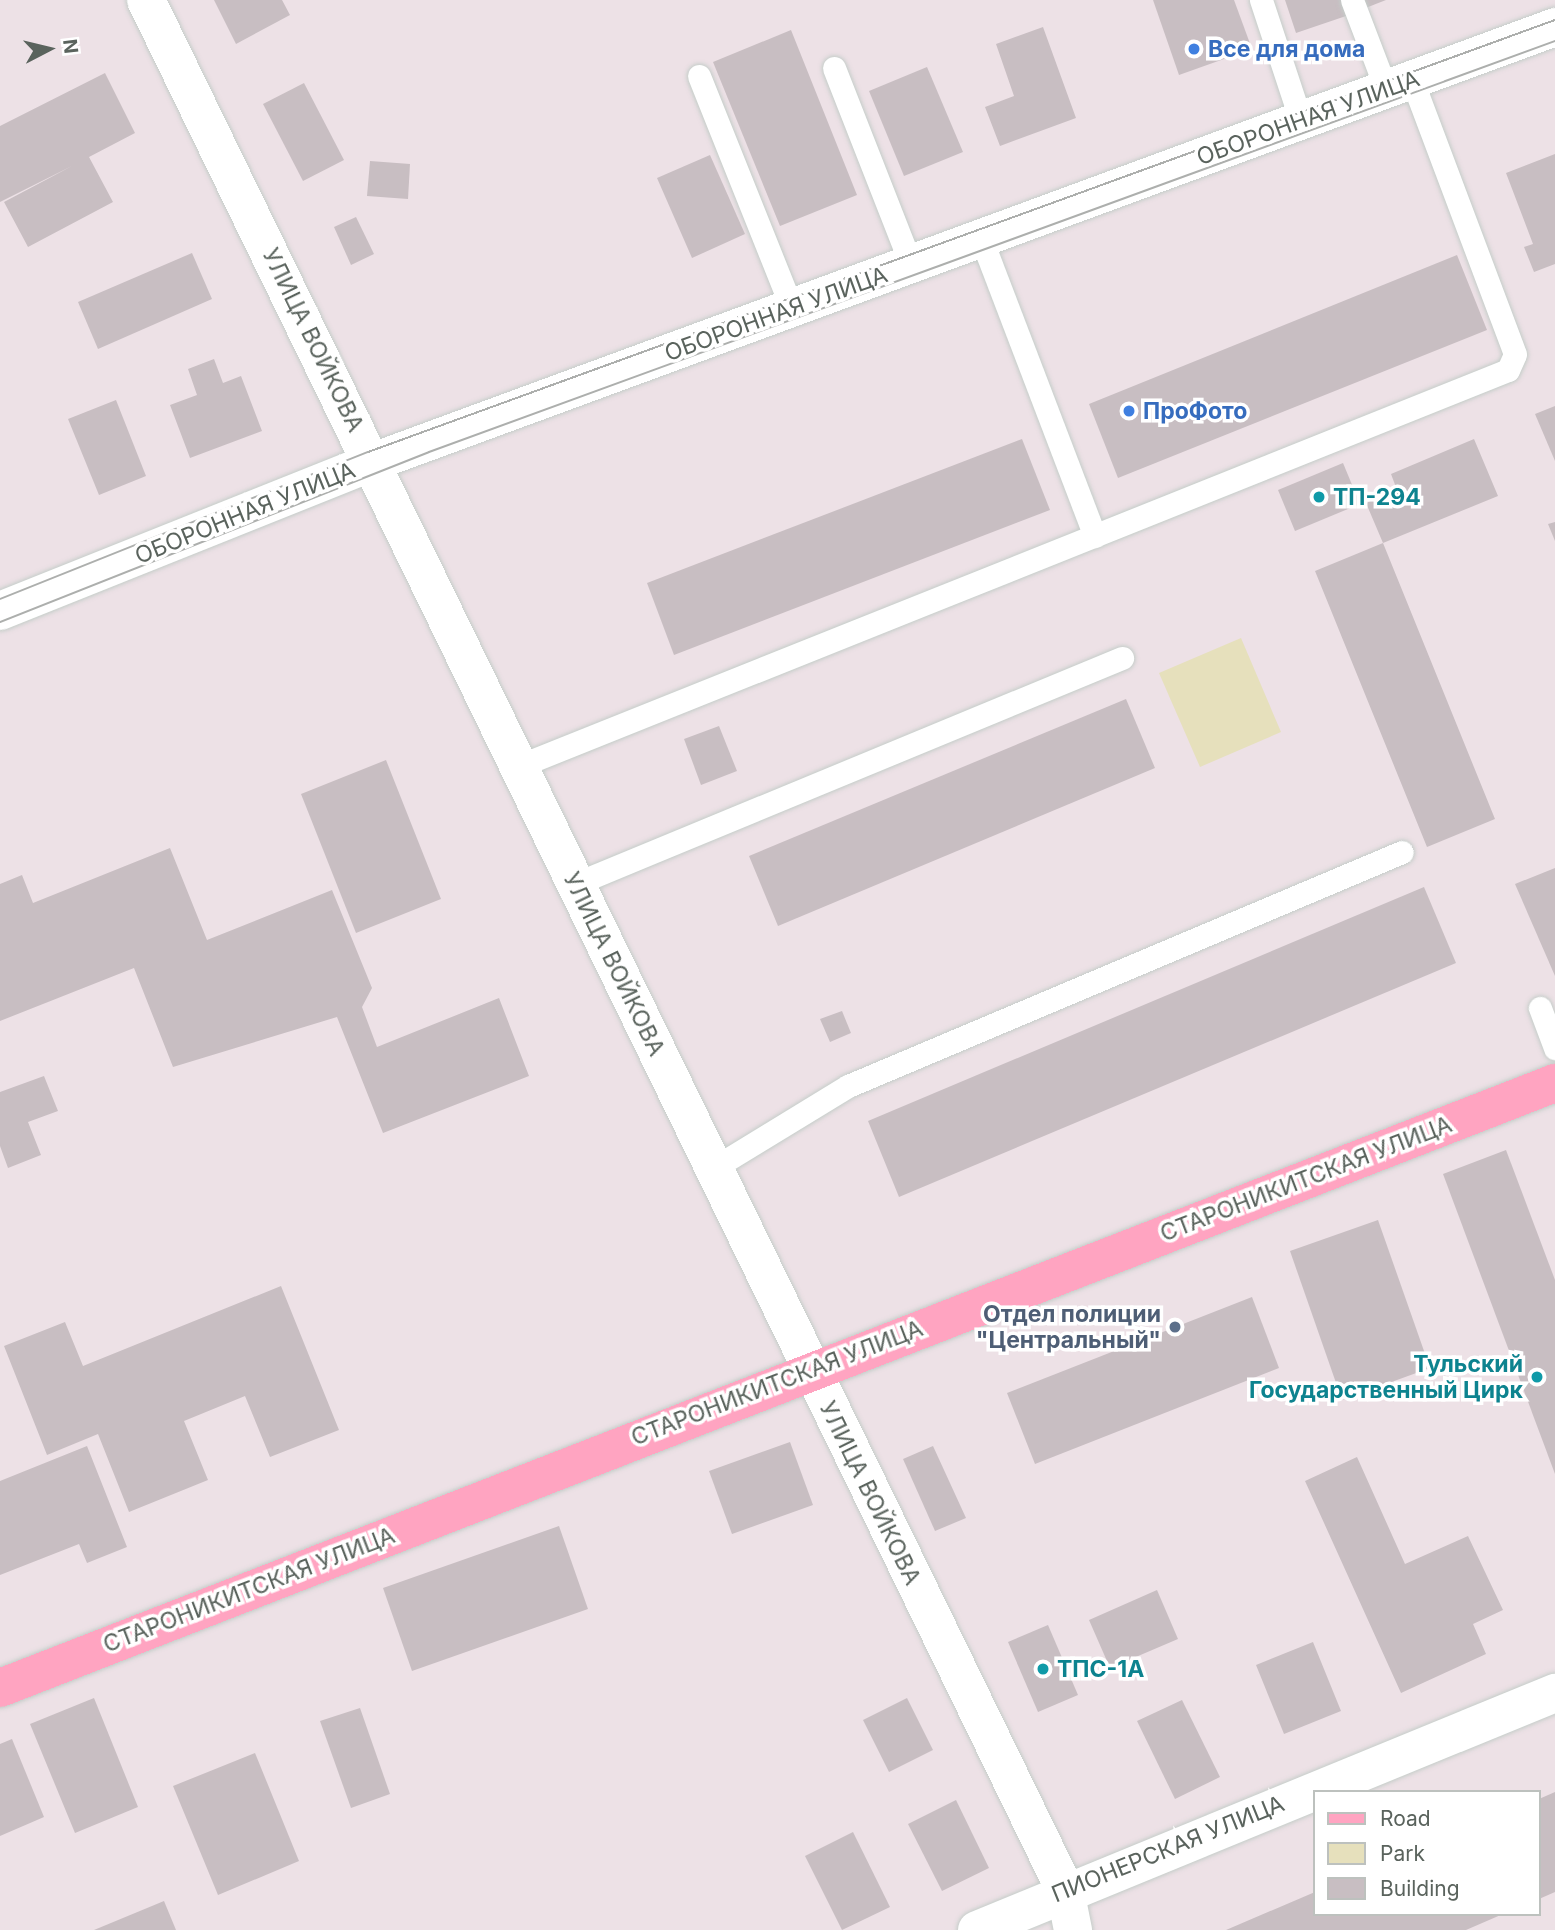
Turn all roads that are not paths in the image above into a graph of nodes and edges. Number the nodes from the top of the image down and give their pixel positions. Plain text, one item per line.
1 (146, 0) edge
2 (1261, 0) edge
3 (1352, 0) edge
4 (1555, 27) edge
5 (834, 68) dead end
6 (699, 76) dead end
7 (1399, 85) junction
8 (1301, 121) junction
9 (981, 238) junction
10 (911, 264) junction
11 (792, 308) junction
12 (373, 462) junction
13 (1095, 536) junction
14 (0, 611) edge
15 (1122, 658) dead end
16 (519, 766) junction
17 (1402, 852) dead end
18 (575, 884) junction
19 (1540, 1008) dead end
20 (1555, 1048) edge
21 (1555, 1083) edge
22 (712, 1168) junction
23 (810, 1370) junction
24 (0, 1688) edge
25 (1555, 1693) edge
26 (1065, 1890) junction
27 (976, 1930) edge
28 (1073, 1930) edge

1 - 12 street, УЛИЦА ВОЙКОВА
2 - 8 lane
3 - 7 lane
4 - 7 street, ОБОРОННАЯ УЛИЦА
5 - 10 lane
6 - 11 lane
7 - 8 street, ОБОРОННАЯ УЛИЦА
7 - 13 lane
8 - 9 street, ОБОРОННАЯ УЛИЦА
9 - 10 street, ОБОРОННАЯ УЛИЦА
9 - 13 lane
10 - 11 street, ОБОРОННАЯ УЛИЦА
11 - 12 street, ОБОРОННАЯ УЛИЦА
12 - 14 street, ОБОРОННАЯ УЛИЦА
12 - 16 street, УЛИЦА ВОЙКОВА
13 - 16 lane
15 - 18 lane
16 - 18 street, УЛИЦА ВОЙКОВА
17 - 22 lane
18 - 22 street, УЛИЦА ВОЙКОВА
19 - 20 lane
21 - 23 main road, СТАРОНИКИТСКАЯ УЛИЦА
22 - 23 street, УЛИЦА ВОЙКОВА
23 - 24 main road, СТАРОНИКИТСКАЯ УЛИЦА
23 - 26 street, УЛИЦА ВОЙКОВА
25 - 26 street, ПИОНЕРСКАЯ УЛИЦА
26 - 27 street, ПИОНЕРСКАЯ УЛИЦА
26 - 28 street, УЛИЦА ВОЙКОВА

